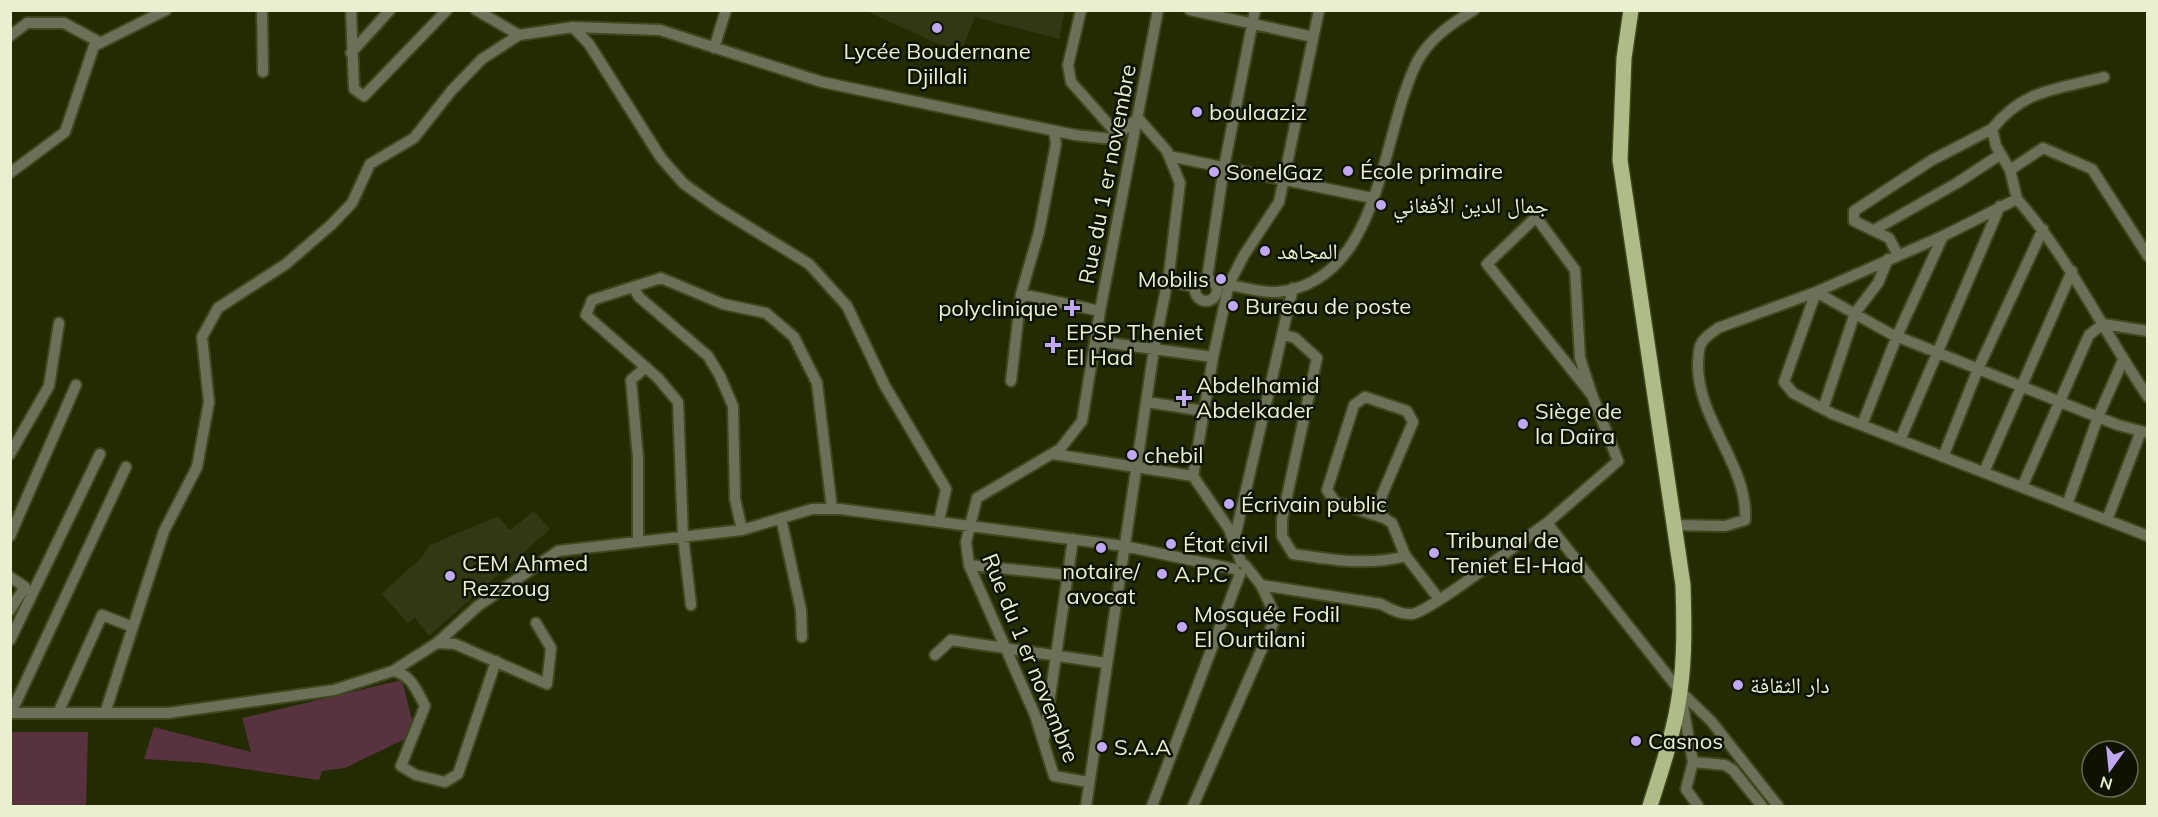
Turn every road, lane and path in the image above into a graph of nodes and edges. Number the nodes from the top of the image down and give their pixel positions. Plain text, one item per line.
1 (166, 10) edge
2 (262, 10) edge
3 (351, 10) edge
4 (390, 10) edge
5 (447, 10) edge
6 (476, 10) edge
7 (726, 10) edge
8 (1081, 10) edge
9 (1158, 10) edge
10 (1190, 10) edge
11 (1255, 10) edge
12 (1319, 10) edge
13 (1474, 10) edge
14 (1631, 10) edge
15 (1252, 24) junction
16 (573, 27) junction
17 (519, 35) junction
18 (10, 36) edge
19 (1313, 37) junction
20 (101, 43) junction
21 (714, 48) junction
22 (351, 53) junction
23 (263, 72) dead end
24 (2104, 77) dead end
25 (1138, 118) junction
26 (1992, 129) junction
27 (1054, 130) junction
28 (1118, 135) junction
29 (2001, 154) junction
30 (1169, 156) junction
31 (1224, 167) junction
32 (2010, 170) junction
33 (10, 173) edge
34 (1283, 180) junction
35 (1372, 198) junction
36 (2017, 199) junction
37 (2000, 206) junction
38 (2043, 229) junction
39 (1874, 230) junction
40 (1943, 236) junction
41 (2148, 256) edge
42 (1893, 257) junction
43 (2072, 271) junction
44 (1168, 281) junction
45 (1210, 281) junction
46 (1229, 284) junction
47 (633, 287) junction
48 (1195, 287) junction
49 (1293, 288) junction
50 (1816, 292) junction
51 (1021, 294) junction
52 (1100, 311) junction
53 (1855, 313) junction
54 (59, 323) dead end
55 (2103, 324) junction
56 (2148, 330) edge
57 (1282, 334) junction
58 (1897, 336) junction
59 (1095, 341) junction
60 (1155, 349) junction
61 (1936, 352) junction
62 (1213, 357) junction
63 (2123, 360) junction
64 (646, 367) junction
65 (1978, 369) junction
66 (1011, 381) dead end
67 (76, 385) dead end
68 (2022, 386) junction
69 (1592, 395) junction
70 (2148, 397) edge
71 (1147, 402) junction
72 (2060, 402) junction
73 (1823, 409) junction
74 (1204, 411) junction
75 (2098, 417) junction
76 (1862, 425) junction
77 (2144, 432) edge
78 (1900, 440) junction
79 (10, 453) edge
80 (100, 454) dead end
81 (1053, 454) junction
82 (1943, 457) junction
83 (126, 467) dead end
84 (1138, 467) junction
85 (1984, 472) junction
86 (1193, 476) junction
87 (2022, 487) junction
88 (2067, 505) junction
89 (832, 509) junction
90 (781, 518) junction
91 (1384, 518) junction
92 (2107, 520) junction
93 (939, 521) junction
94 (1546, 523) junction
95 (970, 525) junction
96 (1674, 525) junction
97 (742, 530) junction
98 (2147, 535) edge
99 (10, 536) edge
100 (682, 536) junction
101 (1073, 539) junction
102 (638, 541) junction
103 (1234, 541) junction
104 (1124, 546) junction
105 (1406, 556) junction
106 (969, 565) junction
107 (1240, 568) junction
108 (1068, 575) junction
109 (10, 577) edge
110 (1261, 585) junction
111 (1439, 599) junction
112 (691, 605) dead end
113 (10, 610) edge
114 (536, 623) dead end
115 (133, 627) junction
116 (802, 637) dead end
117 (10, 640) edge
118 (437, 644) junction
119 (1005, 648) junction
120 (936, 656) dead end
121 (1055, 656) junction
122 (496, 661) junction
123 (1106, 663) junction
124 (393, 671) junction
125 (1680, 691) junction
126 (11, 713) edge
127 (58, 713) junction
128 (105, 713) junction
129 (1043, 741) junction
130 (1693, 762) junction
131 (1088, 782) junction
132 (1086, 807) edge
133 (1152, 807) edge
134 (1193, 807) edge
135 (1650, 807) edge
136 (1698, 807) edge
137 (1762, 807) edge
138 (1778, 807) edge

1 - 20 street
2 - 23 street
3 - 22 street
4 - 22 street
5 - 22 street
6 - 17 street
7 - 21 street
8 - 28 street
9 - 25 street, Rue du 1 er novembre
10 - 15 street
11 - 15 street
12 - 19 street
13 - 35 street
14 - 96 main road
15 - 19 street
15 - 31 street
16 - 17 street
16 - 21 street
16 - 93 street
17 - 115 street
18 - 20 street
19 - 34 street
20 - 33 street
21 - 27 street
24 - 26 street
25 - 28 street
25 - 30 street
25 - 52 street, Rue du 1 er novembre
26 - 29 street
26 - 39 street
27 - 28 street
27 - 51 street
29 - 32 street
29 - 39 street
30 - 31 street
30 - 44 street
31 - 34 street
31 - 45 street
32 - 36 street
32 - 41 street
34 - 35 street
34 - 46 street
35 - 49 street
36 - 37 street
36 - 38 street
37 - 40 street
37 - 61 street
38 - 43 street
38 - 65 street
39 - 42 street
40 - 42 street
40 - 58 street
42 - 50 street
42 - 53 street
43 - 55 street
43 - 68 street
44 - 48 street
44 - 60 street
45 - 46 street
45 - 48 street
45 - 48 street
46 - 49 street
46 - 62 street
47 - 64 street
47 - 89 street
47 - 97 street
49 - 57 street
50 - 53 street
50 - 73 street
50 - 96 street
51 - 52 street
51 - 66 street
52 - 59 street, Rue du 1 er novembre
53 - 58 street
53 - 73 street
54 - 79 street
55 - 56 street
55 - 63 street
55 - 72 street
57 - 103 street
57 - 105 street
58 - 61 street
58 - 76 street
59 - 60 street
59 - 81 street, Rue du 1 er novembre
60 - 62 street
60 - 71 street
61 - 65 street
61 - 78 street
62 - 74 street
63 - 70 street
63 - 75 street
64 - 100 street
64 - 102 street
65 - 68 street
65 - 82 street
67 - 99 street
68 - 72 street
68 - 85 street
69 - 69 street
69 - 94 street
71 - 74 street
71 - 84 street
72 - 75 street
72 - 87 street
73 - 76 street
74 - 86 street
75 - 77 street
75 - 88 street
76 - 78 street
77 - 92 street
78 - 82 street
80 - 117 street
81 - 84 street
81 - 95 street, Rue du 1 er novembre
82 - 85 street
83 - 126 street
84 - 86 street
84 - 104 street
85 - 87 street
86 - 103 street
87 - 88 street
88 - 92 street
89 - 90 street
89 - 93 street
90 - 97 street
90 - 116 street
91 - 91 street
91 - 105 street
92 - 98 street
93 - 95 street
94 - 111 street
94 - 125 street
95 - 101 street
95 - 106 street, Rue du 1 er novembre
96 - 125 main road
97 - 100 street
100 - 102 street
100 - 112 street
101 - 104 street
101 - 108 street
102 - 118 street
103 - 107 street
104 - 107 street
104 - 123 street
105 - 111 street
106 - 108 street
106 - 119 street, Rue du 1 er novembre
107 - 110 street
107 - 133 street
108 - 121 street
109 - 113 street
110 - 111 street
110 - 134 street
114 - 122 street
115 - 127 street
115 - 128 street
118 - 122 street
118 - 124 street
119 - 120 street
119 - 121 street
119 - 129 street, Rue du 1 er novembre
121 - 123 street
121 - 129 street
122 - 124 street
123 - 131 street
124 - 128 street
125 - 130 street
125 - 135 main road
125 - 138 street
126 - 127 street
127 - 128 street
129 - 131 street, Rue du 1 er novembre
130 - 136 street
130 - 137 street
131 - 132 street

